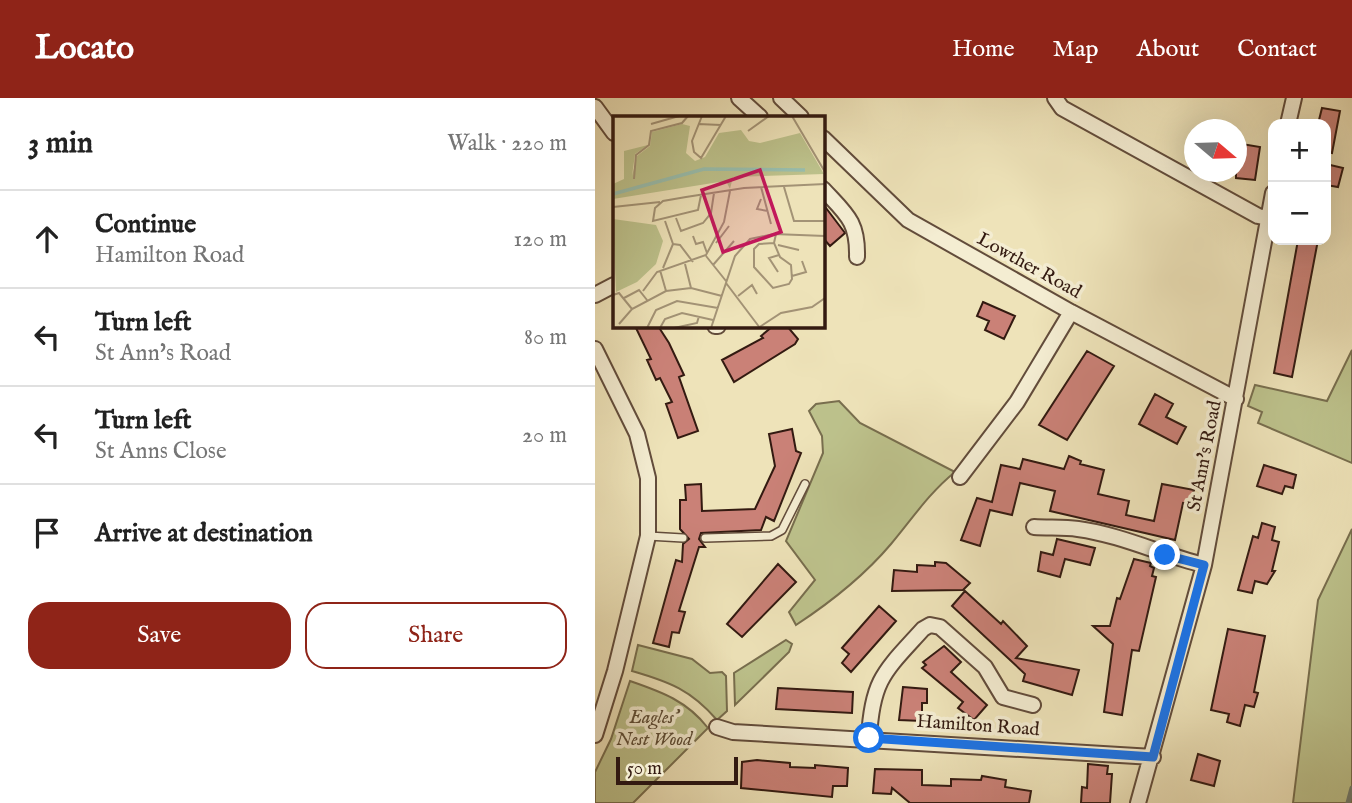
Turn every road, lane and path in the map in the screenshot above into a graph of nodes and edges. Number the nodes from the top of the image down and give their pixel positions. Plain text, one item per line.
1 (739, 98) edge
2 (781, 98) edge
3 (1055, 98) edge
4 (1294, 98) edge
5 (595, 107) edge
6 (759, 116) edge
7 (800, 116) edge
8 (1289, 119) edge
9 (613, 132) edge
10 (824, 139) edge
11 (824, 190) edge
12 (1268, 218) joint
13 (857, 257) dead end
14 (613, 286) edge
15 (595, 295) edge
16 (1072, 312) junction
17 (595, 349) edge
18 (1236, 399) junction
19 (960, 477) dead end
20 (805, 484) dead end
21 (1034, 527) dead end
22 (648, 536) junction
23 (683, 538) dead end
24 (705, 538) dead end
25 (1204, 565) junction
26 (1033, 705) dead end
27 (599, 708) edge
28 (717, 727) dead end
29 (595, 735) edge
30 (869, 738) junction
31 (1153, 757) junction
32 (1138, 803) edge

1 - 6 street
2 - 7 street
3 - 12 street
4 - 8 street
5 - 9 street
10 - 16 street, Lowther Road
11 - 13 street
12 - 18 street, St Ann's Road
14 - 15 street
16 - 18 street, Lowther Road
16 - 19 street
17 - 22 street
18 - 25 street, St Ann's Road
20 - 24 lane
21 - 25 street
22 - 23 lane
22 - 27 street
25 - 31 street, St Ann's Road
26 - 30 street
27 - 29 street
28 - 30 street, Hamilton Road
30 - 31 street, Hamilton Road
31 - 32 street, St Ann's Road

